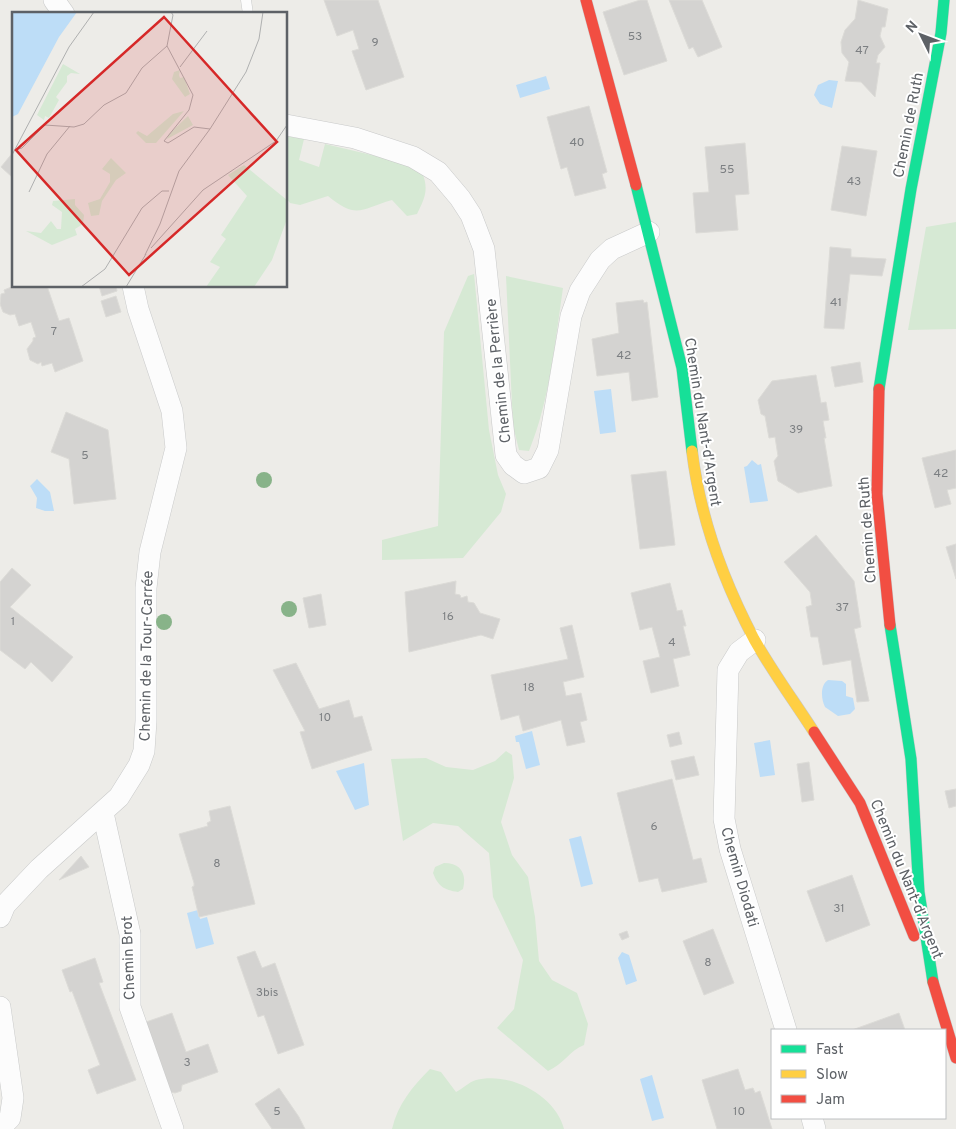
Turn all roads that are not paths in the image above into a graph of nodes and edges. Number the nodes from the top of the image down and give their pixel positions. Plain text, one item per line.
1 (54, 0) edge
2 (586, 0) edge
3 (944, 0) edge
4 (63, 12) edge
5 (288, 125) edge
6 (649, 232) junction
7 (133, 288) edge
8 (755, 640) junction
9 (103, 813) junction
10 (0, 918) edge
11 (933, 984) junction
12 (0, 1007) edge
13 (786, 1029) edge
14 (956, 1058) edge
15 (0, 1128) edge
16 (173, 1129) edge

1 - 4 street
2 - 6 street, Chemin du Nant-d'Argent
3 - 11 street, Chemin de Ruth
5 - 6 street, Chemin de la Perrière
6 - 8 street, Chemin du Nant-d'Argent
7 - 9 street, Chemin de la Tour-Carrée
8 - 11 street, Chemin du Nant-d'Argent
8 - 13 street, Chemin Diodati
9 - 10 street, Chemin de la Tour-Carrée
9 - 16 street, Chemin Brot
11 - 14 street, Chemin de Ruth
12 - 15 street

